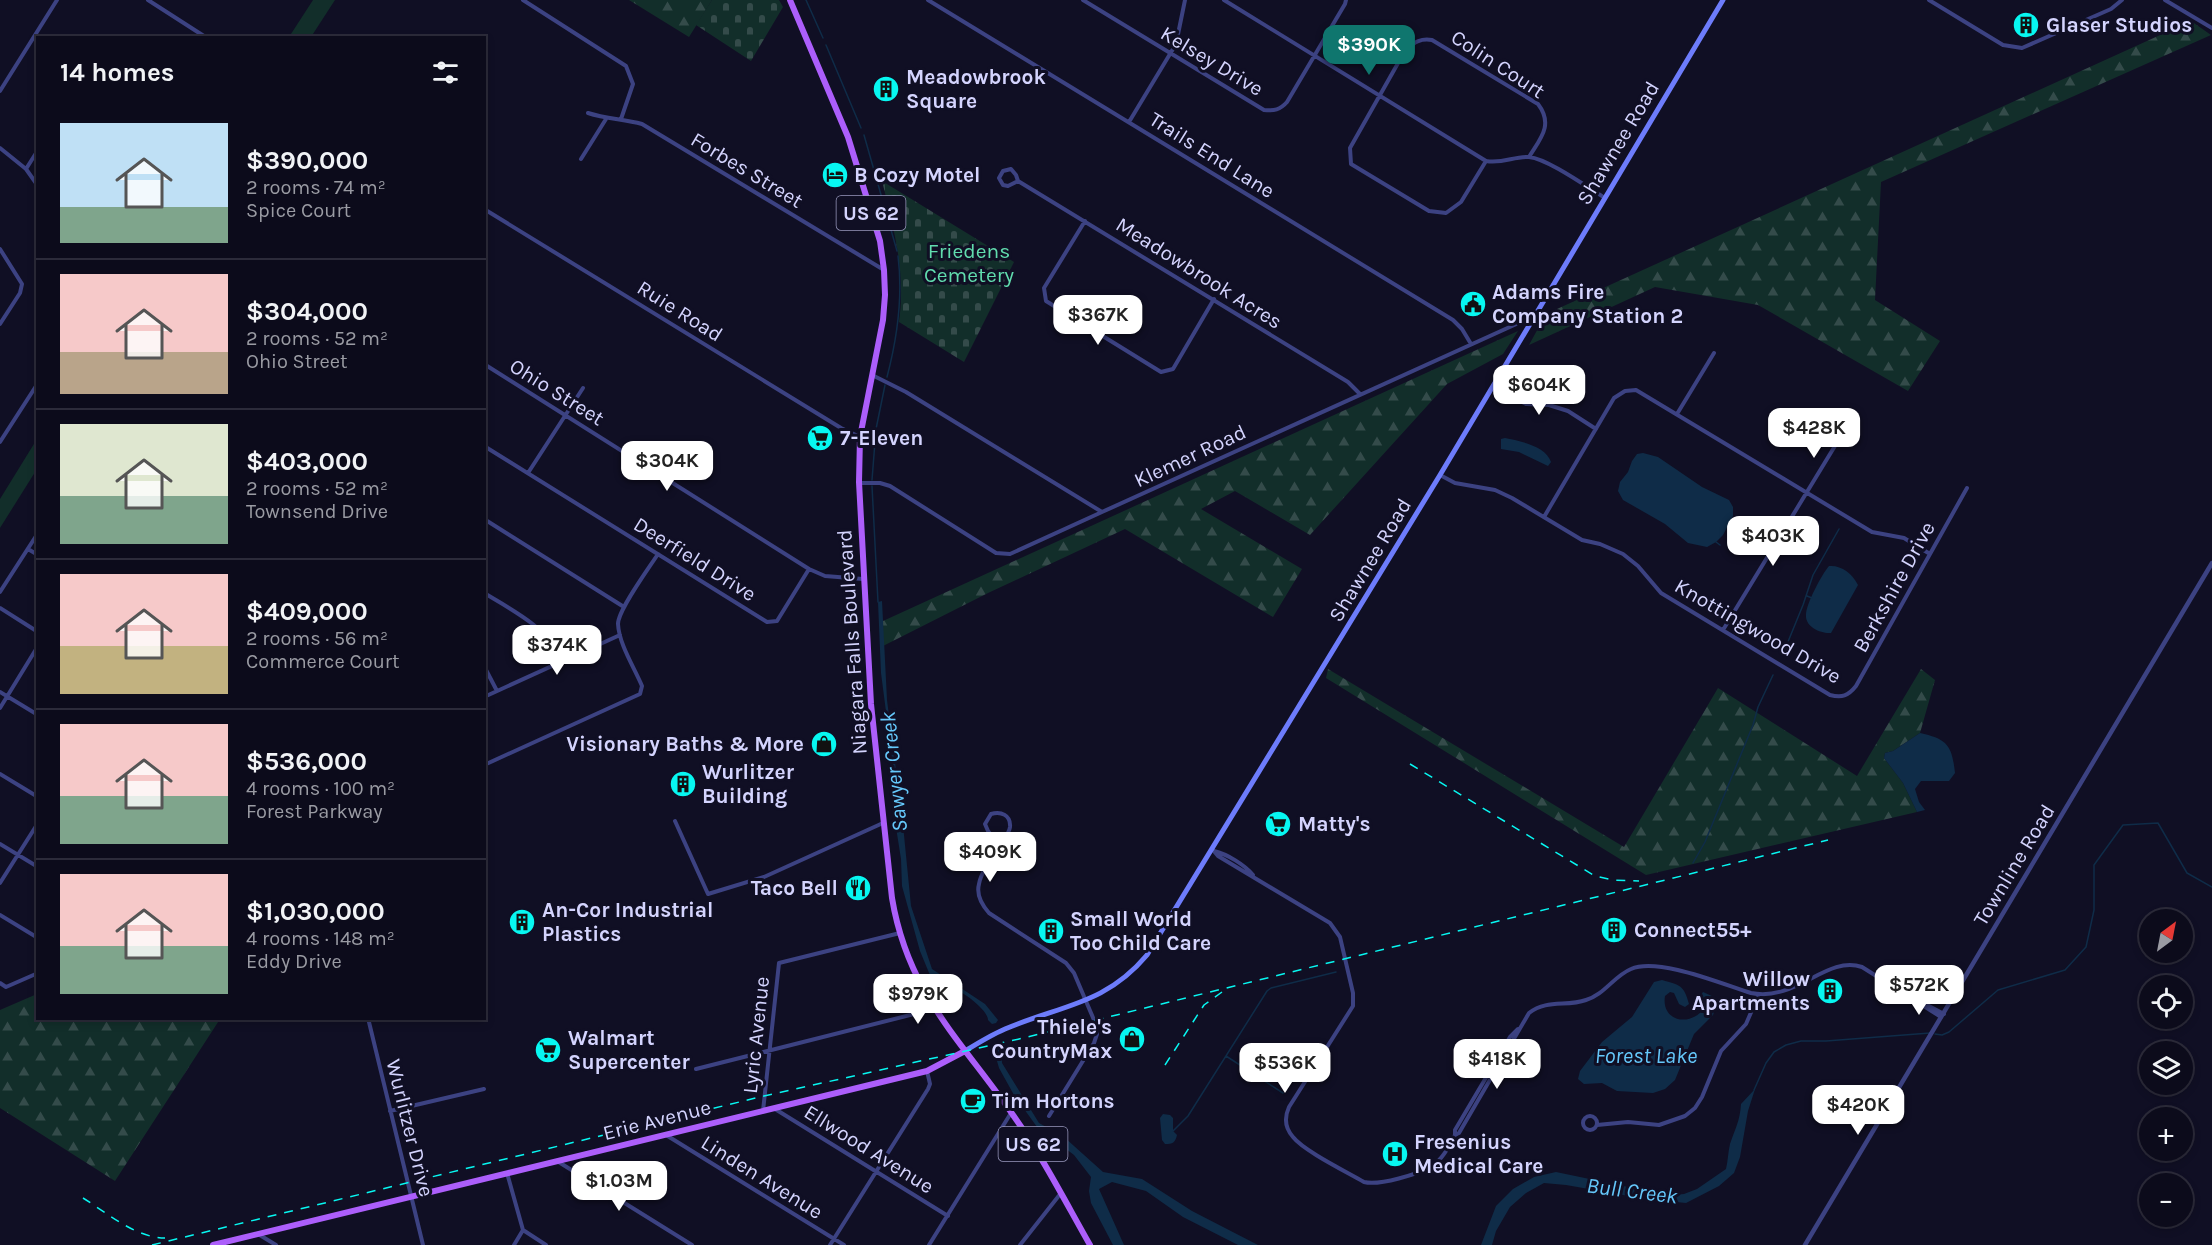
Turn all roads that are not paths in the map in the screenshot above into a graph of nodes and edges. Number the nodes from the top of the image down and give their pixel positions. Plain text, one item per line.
1 (57, 0) edge
2 (148, 0) edge
3 (523, 0) edge
4 (790, 0) edge
5 (928, 0) edge
6 (1083, 0) edge
7 (1185, 0) edge
8 (1224, 0) edge
9 (1346, 0) edge
10 (1723, 0) edge
11 (1929, 0) edge
12 (2122, 0) edge
13 (2165, 0) edge
14 (2212, 28) edge
15 (204, 36) edge
16 (1171, 54) junction
17 (1315, 55) junction
18 (0, 91) edge
19 (1380, 95) junction
20 (588, 114) dead end
21 (606, 119) junction
22 (621, 119) junction
23 (1129, 122) junction
24 (0, 148) edge
25 (36, 153) edge
26 (1529, 157) junction
27 (581, 159) dead end
28 (1486, 161) junction
29 (26, 169) junction
30 (1018, 181) junction
31 (36, 183) edge
32 (1605, 198) junction
33 (486, 210) edge
34 (1085, 221) junction
35 (0, 249) edge
36 (884, 270) junction
37 (1214, 299) junction
38 (1535, 316) junction
39 (0, 324) edge
40 (1471, 344) junction
41 (1714, 353) dead end
42 (486, 365) edge
43 (872, 374) junction
44 (36, 385) edge
45 (1493, 387) junction
46 (583, 388) dead end
47 (1360, 394) junction
48 (1677, 414) junction
49 (566, 415) junction
50 (1596, 429) junction
51 (1840, 436) dead end
52 (860, 437) junction
53 (0, 442) edge
54 (486, 447) edge
55 (528, 472) junction
56 (1440, 475) junction
57 (859, 483) junction
58 (1967, 488) dead end
59 (1806, 492) junction
60 (1102, 512) junction
61 (1544, 517) junction
62 (486, 520) edge
63 (36, 536) edge
64 (28, 549) junction
65 (36, 554) edge
66 (658, 554) junction
67 (1930, 555) junction
68 (2212, 563) edge
69 (809, 569) junction
70 (864, 579) junction
71 (0, 592) edge
72 (486, 594) edge
73 (624, 607) junction
74 (0, 608) edge
75 (1723, 630) junction
76 (36, 631) edge
77 (620, 635) junction
78 (36, 649) edge
79 (564, 661) junction
80 (486, 670) edge
81 (0, 692) edge
82 (497, 692) junction
83 (7, 696) junction
84 (486, 696) edge
85 (1843, 697) joint
86 (0, 708) edge
87 (36, 714) edge
88 (486, 764) edge
89 (0, 774) edge
90 (36, 796) edge
91 (675, 821) dead end
92 (883, 823) junction
93 (36, 826) edge
94 (0, 844) edge
95 (999, 846) junction
96 (1213, 850) junction
97 (18, 855) junction
98 (36, 866) edge
99 (0, 883) edge
100 (0, 915) edge
101 (900, 933) junction
102 (36, 937) edge
103 (36, 974) edge
104 (0, 983) edge
105 (6, 987) junction
106 (0, 990) edge
107 (1759, 994) junction
108 (1086, 1001) junction
109 (934, 1009) junction
110 (1943, 1016) junction
111 (368, 1020) edge
112 (769, 1050) junction
113 (965, 1051) junction
114 (696, 1069) dead end
115 (927, 1071) junction
116 (484, 1089) dead end
117 (774, 1108) junction
118 (390, 1110) junction
119 (763, 1111) junction
120 (1012, 1113) junction
121 (1049, 1116) dead end
122 (1597, 1125) dead end
123 (665, 1134) junction
124 (556, 1161) junction
125 (876, 1172) junction
126 (507, 1173) junction
127 (1061, 1193) junction
128 (411, 1196) junction
129 (948, 1216) junction
130 (523, 1230) junction
131 (257, 1234) junction
132 (834, 1239) junction
133 (213, 1245) edge
134 (276, 1245) edge
135 (423, 1245) edge
136 (514, 1245) edge
137 (546, 1245) edge
138 (692, 1245) edge
139 (830, 1245) edge
140 (844, 1245) edge
141 (929, 1245) edge
142 (1020, 1245) edge
143 (1089, 1245) edge
144 (1806, 1245) edge

1 - 18 street
2 - 15 street
3 - 22 street
4 - 36 main road, Niagara Falls Boulevard / US 62
5 - 23 street, Trails End Lane
6 - 16 street, Kelsey Drive
7 - 16 street
8 - 17 street
9 - 17 street, Kelsey Drive
10 - 32 main road, Shawnee Road
11 - 12 street
13 - 14 street
16 - 17 street, Kelsey Drive
16 - 23 street
17 - 19 street
19 - 26 street, Colin Court
19 - 28 street
19 - 28 street
20 - 21 street, Forbes Street
21 - 22 street, Forbes Street
21 - 27 street
22 - 36 street, Forbes Street
23 - 40 street, Trails End Lane
24 - 29 street
25 - 29 street
26 - 28 street
26 - 32 street
29 - 31 street
30 - 30 street, Meadowbrook Acres
30 - 34 street, Meadowbrook Acres
32 - 38 main road, Shawnee Road
33 - 52 street, Ruie Road
34 - 37 street, Meadowbrook Acres
34 - 37 street
35 - 39 street
36 - 43 main road, Niagara Falls Boulevard / US 62
37 - 47 street, Meadowbrook Acres
38 - 40 street, Klemer Road
38 - 45 main road, Shawnee Road
40 - 47 street, Klemer Road
41 - 48 street
42 - 49 street, Ohio Street
43 - 52 main road, Niagara Falls Boulevard / US 62
43 - 60 street
44 - 53 street
45 - 50 street
45 - 56 main road, Shawnee Road
46 - 49 street
47 - 60 street, Klemer Road
48 - 50 street
48 - 59 street
49 - 55 street
49 - 69 street, Ohio Street
50 - 61 street
51 - 59 street
52 - 57 main road, Niagara Falls Boulevard / US 62
54 - 55 street, Deerfield Drive
55 - 66 street, Deerfield Drive
56 - 61 street, Knottingwood Drive
56 - 96 main road, Shawnee Road
57 - 60 street, Klemer Road
57 - 70 main road, Niagara Falls Boulevard / US 62
58 - 67 street, Berkshire Drive
59 - 67 street
59 - 75 street
61 - 75 street, Knottingwood Drive
62 - 73 street
63 - 64 street
64 - 65 street
64 - 71 street
66 - 69 street, Deerfield Drive
66 - 73 street
67 - 85 street, Berkshire Drive
68 - 110 street, Townline Road
69 - 70 street, Ohio Street
70 - 92 main road, Niagara Falls Boulevard / US 62
72 - 79 street
73 - 77 street
74 - 76 street
75 - 85 street, Knottingwood Drive
77 - 79 street
77 - 88 street
78 - 83 street
79 - 82 street
80 - 82 street
81 - 83 street
82 - 84 street
83 - 86 street
83 - 87 street
89 - 90 street
91 - 92 street
92 - 101 main road, Niagara Falls Boulevard / US 62
93 - 97 street
94 - 97 street
95 - 95 street
95 - 108 street
96 - 107 street
96 - 108 main road, Shawnee Road
97 - 98 street
97 - 99 street
100 - 102 street
101 - 109 main road, Niagara Falls Boulevard / US 62
101 - 112 street, Lyric Avenue
103 - 105 street
104 - 105 street
105 - 106 street
107 - 110 street
107 - 122 street
108 - 113 main road, Shawnee Road
108 - 121 street
109 - 112 street
109 - 113 main road, Niagara Falls Boulevard / US 62
110 - 144 street, Townline Road
111 - 118 street, Wurlitzer Drive
112 - 114 street
112 - 119 street, Lyric Avenue
113 - 115 main road, Erie Avenue
113 - 120 main road, Niagara Falls Boulevard / US 62
115 - 117 main road, Erie Avenue
115 - 125 street
116 - 118 street
117 - 119 main road, Erie Avenue
117 - 125 street, Ellwood Avenue
118 - 128 street, Wurlitzer Drive
119 - 123 main road, Erie Avenue
120 - 127 main road, Niagara Falls Boulevard / US 62
120 - 129 street
123 - 124 main road, Erie Avenue
123 - 132 street, Linden Avenue
124 - 126 main road, Erie Avenue
124 - 138 street
125 - 129 street, Ellwood Avenue
125 - 132 street
126 - 128 main road, Erie Avenue
126 - 130 street
127 - 142 street
127 - 143 main road, Niagara Falls Boulevard / US 62
128 - 131 main road, Erie Avenue
128 - 135 street, Wurlitzer Drive
129 - 141 street
130 - 136 street
130 - 137 street
131 - 133 main road, Erie Avenue
131 - 134 street
132 - 139 street
132 - 140 street, Linden Avenue

